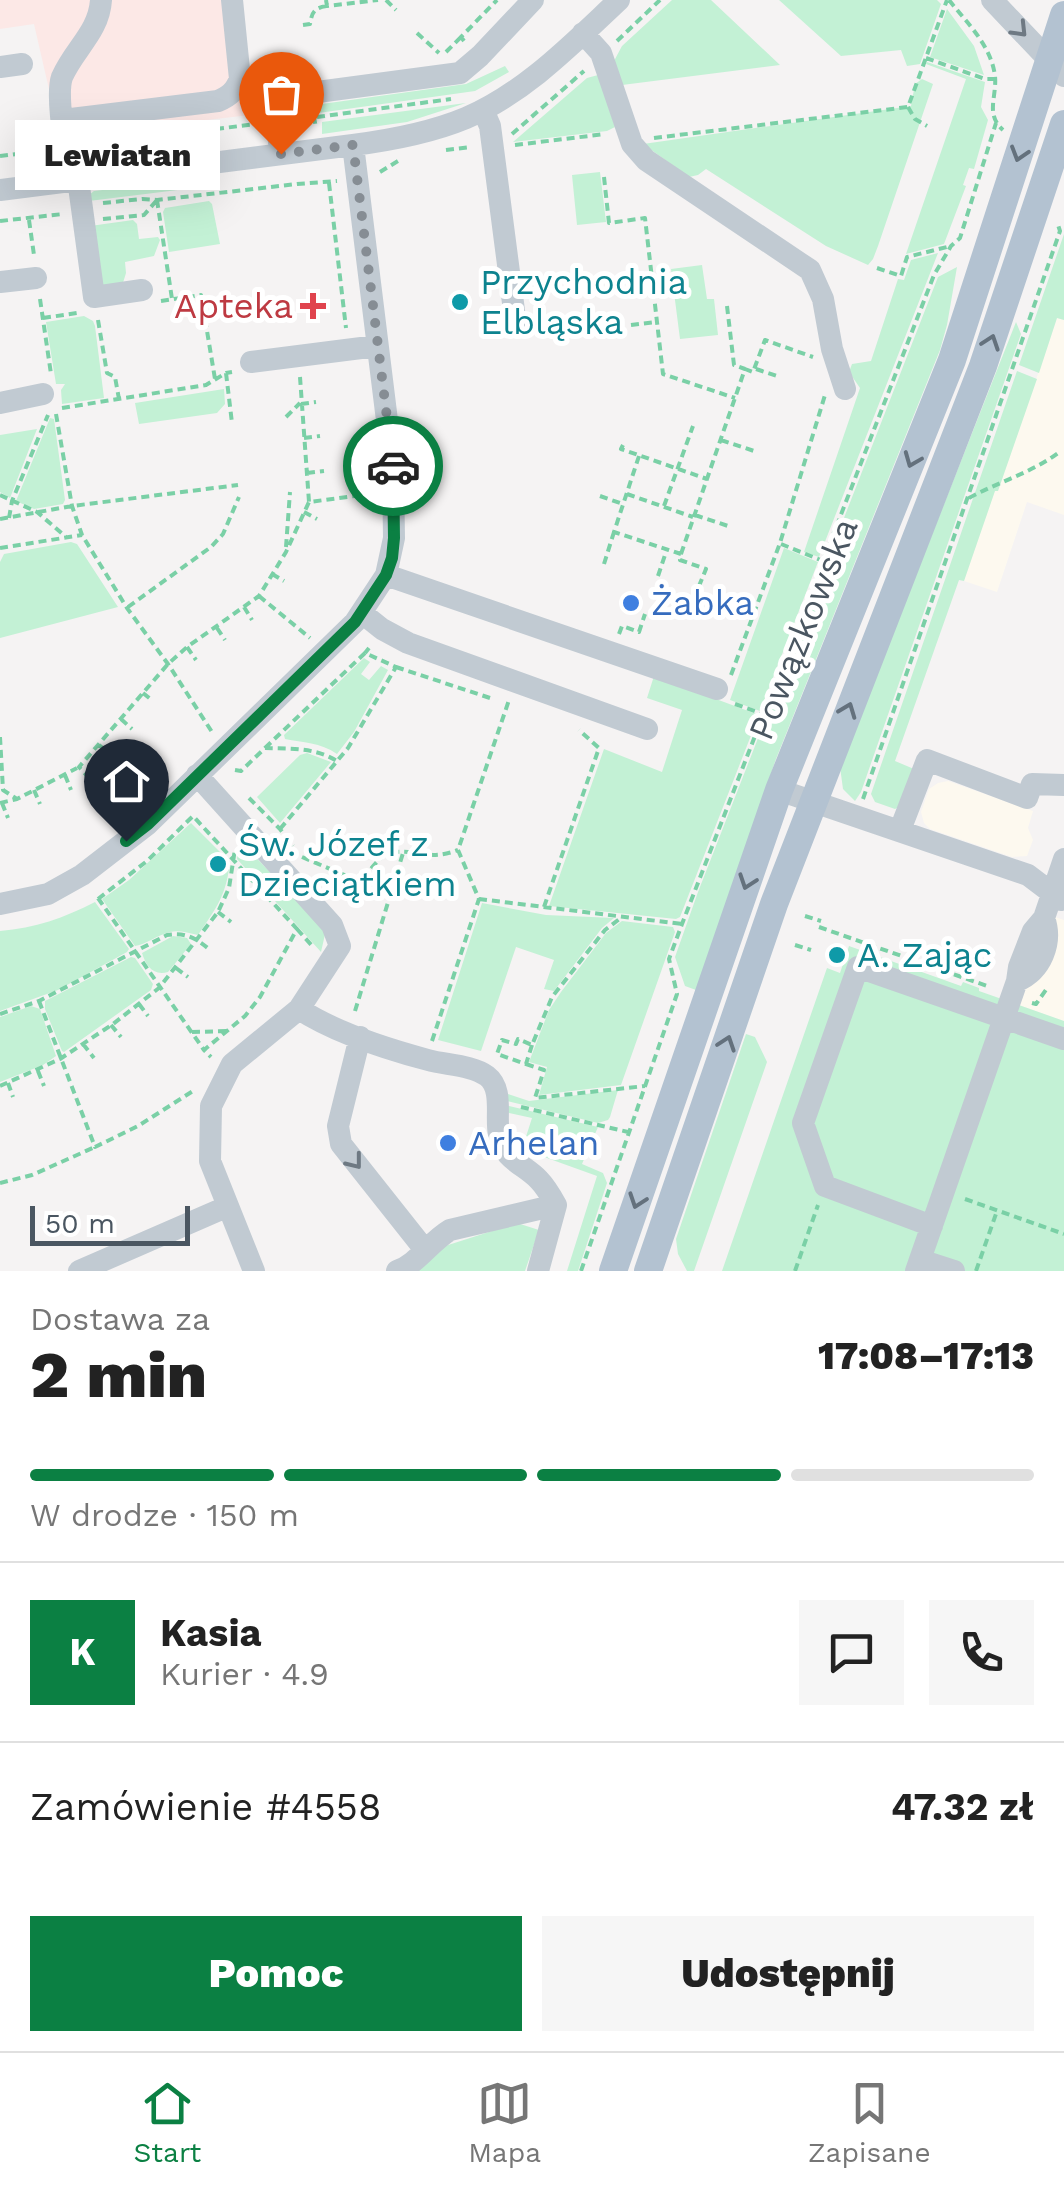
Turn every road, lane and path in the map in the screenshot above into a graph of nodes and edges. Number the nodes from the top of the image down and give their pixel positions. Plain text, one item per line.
1 (101, 0) edge
2 (232, 0) edge
3 (378, 0) edge
4 (386, 0) edge
5 (534, 0) edge
6 (619, 0) edge
7 (660, 0) edge
8 (948, 0) edge
9 (992, 0) edge
10 (1052, 0) edge
11 (326, 3) edge
12 (396, 10) dead end
13 (1064, 13) edge
14 (303, 25) dead end
15 (417, 32) dead end
16 (583, 33) junction
17 (461, 38) dead end
18 (610, 49) dead end
19 (926, 58) junction
20 (593, 64) dead end
21 (1057, 68) edge
22 (995, 79) junction
23 (908, 107) junction
24 (483, 110) junction
25 (63, 120) junction
26 (277, 122) junction
27 (996, 123) junction
28 (1064, 124) edge
29 (927, 126) dead end
30 (1004, 131) dead end
31 (628, 134) junction
32 (317, 138) dead end
33 (501, 144) dead end
34 (353, 145) junction
35 (488, 145) dead end
36 (512, 146) dead end
37 (66, 148) junction
38 (432, 153) dead end
39 (281, 154) junction
40 (0, 156) edge
41 (399, 160) dead end
42 (371, 177) dead end
43 (604, 177) dead end
44 (74, 180) junction
45 (348, 180) dead end
46 (328, 182) junction
47 (0, 190) edge
48 (157, 200) junction
49 (82, 212) junction
50 (29, 217) junction
51 (0, 221) edge
52 (1064, 226) edge
53 (951, 246) junction
54 (877, 268) dead end
55 (36, 278) junction
56 (0, 282) edge
57 (148, 296) joint
58 (172, 300) junction
59 (727, 306) dead end
60 (96, 310) dead end
61 (78, 313) dead end
62 (42, 318) junction
63 (657, 322) junction
64 (516, 326) dead end
65 (631, 326) dead end
66 (377, 346) junction
67 (349, 349) junction
68 (817, 358) dead end
69 (299, 364) dead end
70 (248, 366) joint
71 (745, 369) junction
72 (754, 369) junction
73 (226, 373) junction
74 (780, 378) dead end
75 (214, 379) junction
76 (836, 390) joint
77 (50, 394) junction
78 (735, 398) junction
79 (119, 399) junction
80 (316, 402) dead end
81 (0, 403) edge
82 (301, 403) junction
83 (286, 418) dead end
84 (232, 423) dead end
85 (693, 426) dead end
86 (320, 436) dead end
87 (304, 438) junction
88 (720, 440) junction
89 (623, 445) dead end
90 (754, 452) dead end
91 (1058, 454) dead end
92 (640, 456) junction
93 (678, 469) junction
94 (324, 471) dead end
95 (307, 473) junction
96 (707, 479) junction
97 (238, 484) dead end
98 (290, 492) dead end
99 (379, 493) dead end
100 (627, 494) junction
101 (0, 496) edge
102 (600, 496) dead end
103 (240, 498) dead end
104 (969, 498) junction
105 (12, 501) junction
106 (309, 502) junction
107 (623, 504) junction
108 (72, 506) junction
109 (664, 506) junction
110 (37, 512) junction
111 (304, 512) junction
112 (695, 516) junction
113 (9, 518) junction
114 (0, 519) edge
115 (317, 519) dead end
116 (728, 526) dead end
117 (614, 532) junction
118 (82, 534) junction
119 (66, 537) junction
120 (0, 538) edge
121 (291, 542) junction
122 (780, 543) junction
123 (0, 548) edge
124 (666, 550) junction
125 (682, 554) junction
126 (823, 561) junction
127 (604, 564) dead end
128 (272, 574) junction
129 (386, 575) junction
130 (658, 576) dead end
131 (284, 581) dead end
132 (703, 588) dead end
133 (259, 596) junction
134 (127, 608) junction
135 (244, 608) junction
136 (362, 612) junction
137 (645, 614) dead end
138 (252, 620) dead end
139 (622, 626) dead end
140 (217, 628) junction
141 (225, 640) dead end
142 (312, 640) dead end
143 (187, 647) junction
144 (365, 653) dead end
145 (196, 660) dead end
146 (168, 664) junction
147 (396, 667) dead end
148 (724, 681) joint
149 (515, 682) junction
150 (143, 693) junction
151 (489, 698) dead end
152 (153, 701) dead end
153 (121, 719) junction
154 (577, 728) dead end
155 (132, 729) dead end
156 (647, 729) dead end
157 (0, 740) edge
158 (99, 745) junction
159 (264, 748) junction
160 (112, 756) dead end
161 (229, 760) junction
162 (337, 761) dead end
163 (80, 767) junction
164 (65, 774) junction
165 (197, 775) junction
166 (228, 778) dead end
167 (1064, 785) edge
168 (1, 790) edge
169 (34, 790) junction
170 (72, 790) dead end
171 (779, 790) junction
172 (18, 799) junction
173 (812, 801) junction
174 (1, 803) edge
175 (40, 804) dead end
176 (860, 805) dead end
177 (241, 806) dead end
178 (8, 818) dead end
179 (126, 818) dead end
180 (900, 830) junction
181 (235, 848) dead end
182 (458, 850) junction
183 (402, 853) junction
184 (1064, 859) edge
185 (234, 860) junction
186 (82, 874) junction
187 (1058, 897) edge
188 (98, 899) junction
189 (479, 899) junction
190 (0, 904) edge
191 (544, 908) junction
192 (218, 912) junction
193 (805, 916) dead end
194 (622, 917) junction
195 (231, 922) dead end
196 (682, 924) junction
197 (197, 940) junction
198 (795, 945) dead end
199 (210, 950) dead end
200 (811, 950) dead end
201 (134, 952) junction
202 (176, 968) junction
203 (188, 977) dead end
204 (1051, 979) dead end
205 (159, 988) junction
206 (1015, 988) junction
207 (39, 1001) junction
208 (139, 1004) junction
209 (299, 1009) junction
210 (0, 1014) edge
211 (148, 1016) dead end
212 (1004, 1018) junction
213 (111, 1025) junction
214 (227, 1031) junction
215 (191, 1032) junction
216 (354, 1035) junction
217 (121, 1037) dead end
218 (1064, 1039) edge
219 (83, 1044) junction
220 (532, 1045) junction
221 (204, 1050) junction
222 (94, 1058) dead end
223 (60, 1059) junction
224 (426, 1060) junction
225 (216, 1062) dead end
226 (526, 1064) junction
227 (38, 1071) junction
228 (8, 1084) junction
229 (202, 1085) dead end
230 (0, 1086) edge
231 (44, 1086) dead end
232 (645, 1086) junction
233 (13, 1097) dead end
234 (497, 1101) junction
235 (628, 1132) junction
236 (95, 1147) junction
237 (0, 1183) edge
238 (825, 1186) junction
239 (944, 1192) junction
240 (556, 1206) junction
241 (217, 1211) dead end
242 (997, 1211) junction
243 (932, 1226) junction
244 (1064, 1234) edge
245 (425, 1250) junction
246 (123, 1262) edge
247 (918, 1266) edge
248 (965, 1270) edge
249 (78, 1271) edge
250 (254, 1271) edge
251 (397, 1271) edge
252 (538, 1271) edge
253 (581, 1271) edge
254 (613, 1271) edge
255 (648, 1271) edge
256 (794, 1271) edge

1 - 25 street
2 - 25 street
3 - 11 path
4 - 12 path
5 - 26 street
6 - 16 street
7 - 18 path
8 - 19 path
8 - 22 path
9 -> 21 street
10 - 13 street
11 - 14 path
13 - 21 main road, Powązkowska
15 - 17 path
16 - 24 street
16 - 31 street
19 - 22 path
19 - 23 path
20 - 33 path
21 -> 171 main road, Powązkowska
22 - 27 path
23 - 29 path
23 - 31 path
24 - 34 street
24 - 64 street
25 - 37 street
26 - 32 path
26 - 37 path
26 - 39 street
27 - 30 path
27 - 53 path
173 -> 28 main road, Powązkowska
31 - 36 path
31 - 76 street
34 - 39 street
34 - 66 street
35 - 38 path
37 - 40 path
37 - 44 street
39 - 44 street
41 - 42 path
43 - 63 path
44 - 47 street
44 - 49 street
45 - 46 path
46 - 48 path
46 - 67 path
48 - 49 path
48 - 49 path
48 - 58 path
49 - 50 path
49 - 57 street
50 - 51 path
50 - 55 path
52 - 104 path
53 - 54 path
53 - 126 path
55 - 56 street
55 - 62 path
57 - 58 path
58 - 75 path
59 - 71 path
60 - 79 path
61 - 62 path
62 - 77 path
63 - 65 path
63 - 78 path
66 - 67 street
66 - 129 street
67 - 70 street
68 - 72 path
69 - 82 path
70 - 73 path
71 - 72 path
71 - 78 path
72 - 74 path
73 - 75 path
73 - 84 path
75 - 79 path
76 - 122 path
77 - 79 path
77 - 81 street
77 - 105 path
77 - 108 path
78 - 88 path
80 - 82 path
82 - 83 path
82 - 87 path
85 - 93 path
86 - 87 path
87 - 95 path
88 - 90 path
88 - 96 path
89 - 92 path
91 - 104 path
92 - 93 path
92 - 100 path
93 - 96 path
93 - 109 path
94 - 95 path
95 - 106 path
96 - 112 path
97 - 108 path
98 - 121 path
99 - 106 path
100 - 107 path
100 - 109 path
101 - 105 path
102 - 107 path
103 - 134 path
104 - 176 path
105 - 110 path
105 - 113 path
106 - 111 path
107 - 117 path
108 - 110 path
108 - 118 path
109 - 112 path
110 - 113 path
110 - 119 path
111 - 115 path
111 - 121 path
112 - 116 path
112 - 125 path
113 - 114 path
117 - 124 path
117 - 127 path
118 - 119 path
118 - 134 path
119 - 123 path
120 - 123 path
121 - 128 path
122 - 126 path
122 - 148 path
124 - 125 path
124 - 130 path
125 - 132 path
126 - 196 path
128 - 131 path
128 - 133 path
129 - 136 street
129 - 148 street
133 - 135 path
133 - 142 path
134 - 146 path
135 - 138 path
135 - 140 path
136 - 149 street
136 - 161 street
137 - 139 path
140 - 141 path
140 - 143 path
143 - 145 path
143 - 146 path
144 - 159 path
146 - 150 path
146 - 161 path
147 - 151 path
149 - 156 street
149 - 182 path
150 - 152 path
150 - 153 path
153 - 155 path
153 - 158 path
154 - 191 path
157 - 168 path
158 - 160 path
158 - 163 path
159 - 161 path
159 - 162 path
161 - 165 street
161 - 166 path
163 - 164 path
163 - 179 path
164 - 169 path
164 - 170 path
165 - 186 street
165 - 209 street
167 - 180 street
168 - 172 path
169 - 172 path
169 - 175 path
171 - 173 street
171 -> 254 main road, Powązkowska
172 - 174 path
173 - 180 street
255 -> 173 main road, Powązkowska
174 - 178 path
177 - 183 path
180 - 187 street
181 - 185 path
182 - 183 path
182 - 189 path
183 - 216 path
184 - 187 street
185 - 188 path
185 - 192 path
185 - 214 path
186 - 188 path
186 - 190 street
187 - 206 street
188 - 201 path
189 - 191 path
189 - 224 path
191 - 194 path
192 - 195 path
192 - 197 path
193 - 206 path
194 - 196 path
194 - 220 path
196 - 232 path
197 - 199 path
197 - 201 path
197 - 202 path
198 - 200 path
201 - 205 path
201 - 207 path
202 - 203 path
202 - 205 path
204 - 206 path
205 - 208 path
205 - 215 path
206 - 212 street
207 - 210 path
207 - 223 path
208 - 211 path
208 - 213 path
209 - 216 street
209 - 250 street
212 - 218 street
212 - 238 street
212 - 239 street
213 - 217 path
213 - 219 path
214 - 215 path
214 - 221 path
215 - 221 path
216 - 224 street
216 -> 245 street
219 - 222 path
219 - 223 path
220 - 226 path
220 - 226 path
221 - 225 path
223 - 227 path
223 - 236 path
224 - 234 street
226 - 232 path
227 - 228 path
227 - 231 path
228 - 230 path
228 - 233 path
229 - 236 path
232 - 235 path
234 - 235 path
234 - 240 street
235 - 253 path
236 - 237 path
238 - 243 street
238 - 256 path
239 - 242 path
239 - 243 street
240 - 245 street
240 - 252 street
241 - 246 street
242 - 244 path
242 - 248 path
243 - 247 street
245 - 251 street
246 - 249 street
247 - 248 street

